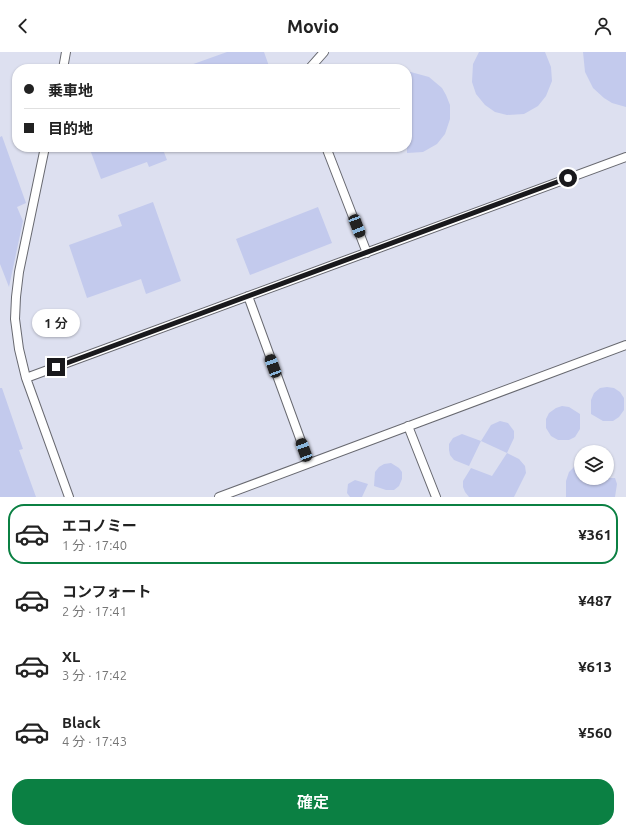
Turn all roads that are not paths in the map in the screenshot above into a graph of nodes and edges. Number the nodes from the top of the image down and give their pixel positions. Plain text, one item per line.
1 (66, 52) edge
2 (324, 52) edge
3 (64, 64) edge
4 (313, 64) edge
5 (44, 152) edge
6 (328, 152) edge
7 (626, 157) edge
8 (367, 253) junction
9 (248, 296) junction
10 (626, 345) edge
11 (26, 378) junction
12 (408, 426) junction
13 (309, 463) junction
14 (69, 497) edge
15 (219, 497) edge
16 (436, 497) edge

1 - 3 lane
2 - 4 lane
5 - 11 lane
6 - 8 lane
7 - 8 lane
8 - 9 lane
9 - 11 lane
9 - 13 lane
10 - 12 lane
11 - 14 lane
12 - 13 lane
12 - 16 lane
13 - 15 lane

